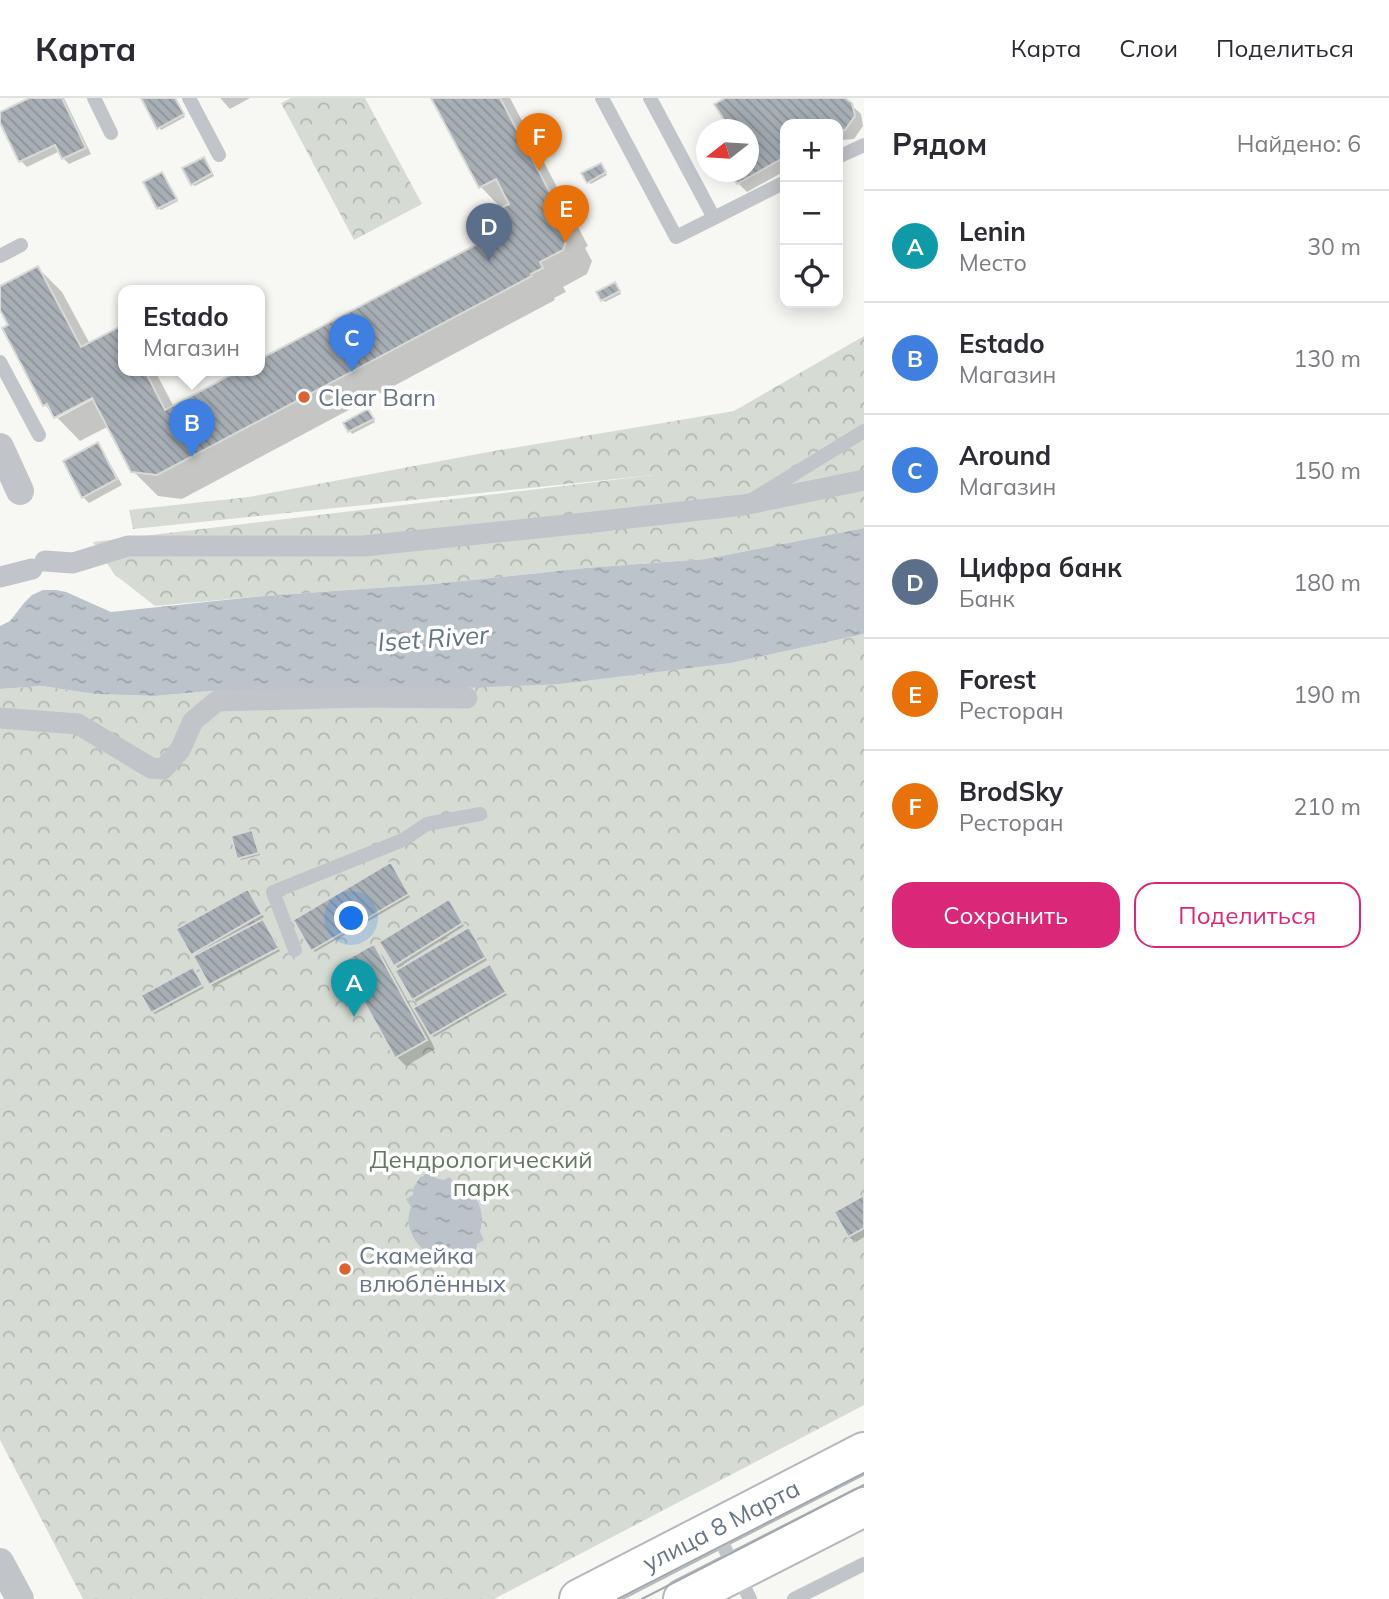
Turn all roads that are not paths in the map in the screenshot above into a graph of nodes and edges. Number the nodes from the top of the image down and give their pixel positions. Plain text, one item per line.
1 (94, 98) edge
2 (189, 98) edge
3 (602, 98) edge
4 (650, 98) edge
5 (111, 133) dead end
6 (864, 145) edge
7 (219, 155) dead end
8 (843, 155) edge
9 (780, 185) edge
10 (714, 218) junction
11 (21, 245) dead end
12 (0, 256) edge
13 (0, 362) edge
14 (864, 431) edge
15 (39, 435) dead end
16 (0, 447) edge
17 (864, 480) edge
18 (20, 491) dead end
19 (743, 505) junction
20 (0, 577) edge
21 (467, 698) dead end
22 (0, 718) edge
23 (480, 814) dead end
24 (295, 950) dead end
25 (864, 1451) edge
26 (864, 1507) edge
27 (715, 1529) junction
28 (0, 1562) edge
29 (864, 1564) edge
30 (743, 1586) edge
31 (20, 1599) edge
32 (579, 1599) edge
33 (683, 1599) edge
34 (794, 1599) edge

1 - 5 lane
2 - 7 lane
3 - 10 lane
4 - 10 lane
6 - 8 lane
9 - 10 lane
11 - 12 lane
13 - 15 lane
14 - 19 lane
16 - 18 street
17 - 19 street
19 - 20 street
21 - 22 street
23 - 24 lane
25 - 27 main road, улица 8 Марта
26 - 30 main road, улица 8 Марта
27 - 30 lane
27 - 32 main road, улица 8 Марта
28 - 31 street
29 - 34 lane
30 - 33 main road, улица 8 Марта

